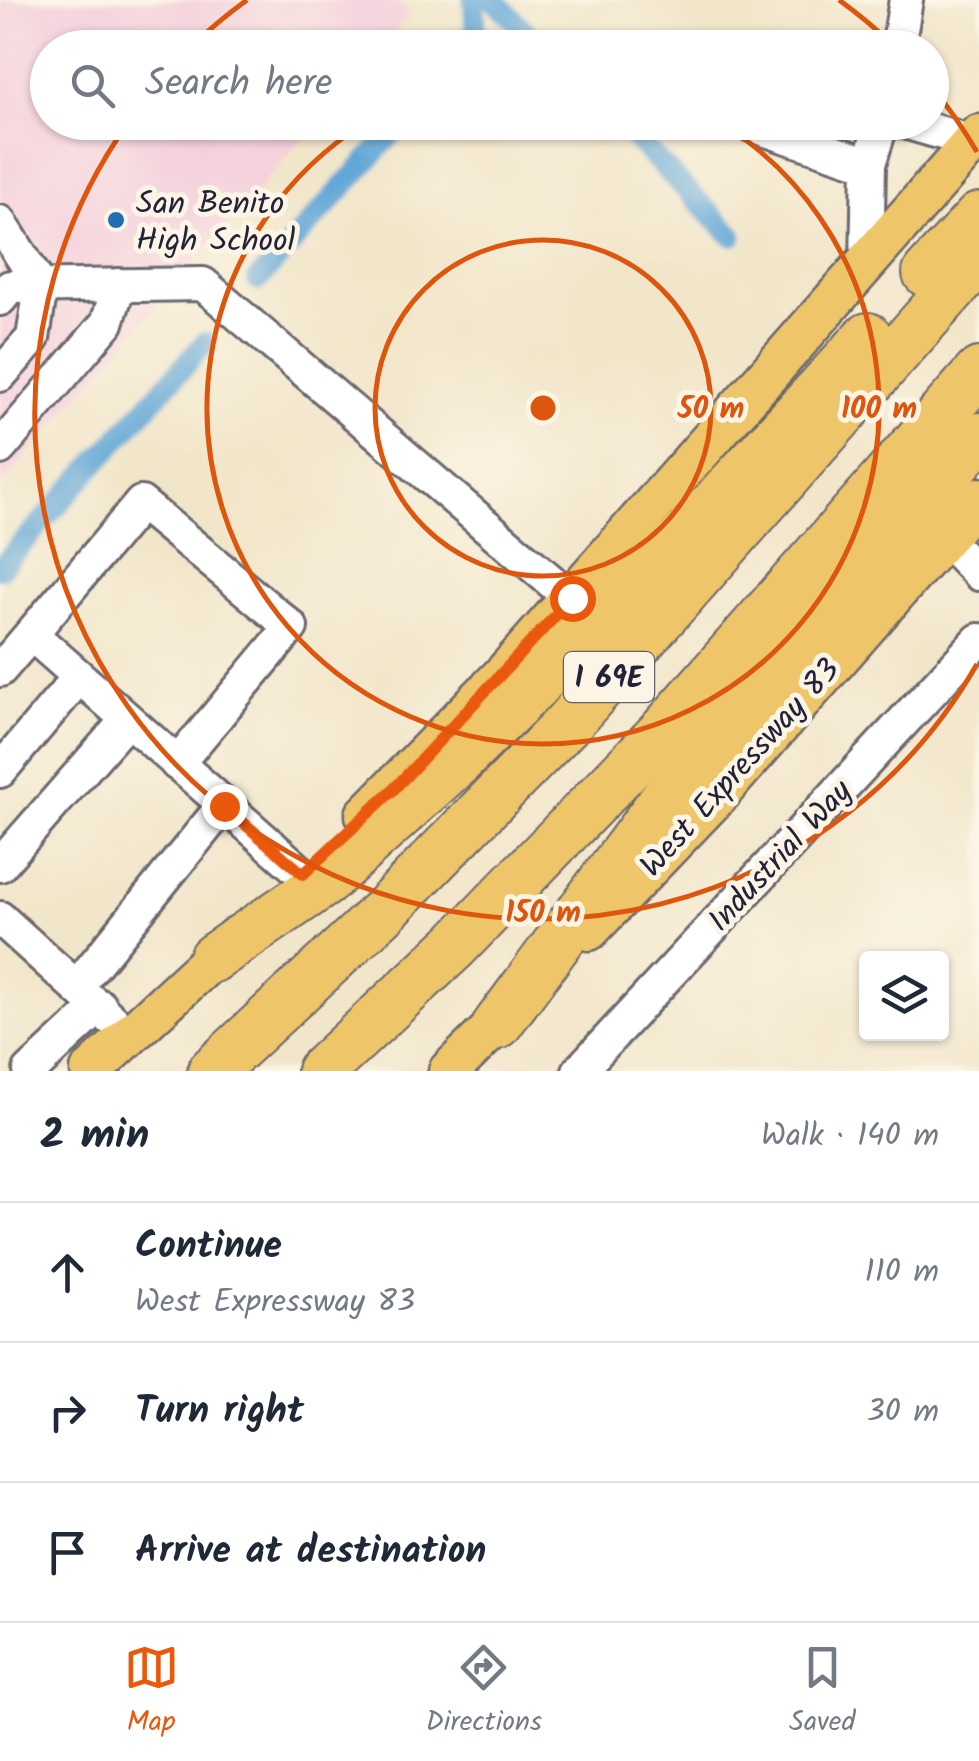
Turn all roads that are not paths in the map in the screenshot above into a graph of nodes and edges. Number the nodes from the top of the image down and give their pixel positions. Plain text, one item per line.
1 (906, 0) edge
2 (901, 30) edge
3 (949, 132) edge
4 (976, 138) edge
5 (797, 140) edge
6 (877, 140) edge
7 (870, 164) junction
8 (979, 217) edge
9 (2, 228) edge
10 (979, 259) edge
11 (867, 264) junction
12 (119, 286) junction
13 (41, 287) junction
14 (0, 299) edge
15 (979, 372) edge
16 (0, 375) edge
17 (979, 437) edge
18 (0, 448) edge
19 (979, 498) edge
20 (944, 538) junction
21 (979, 574) edge
22 (572, 598) junction
23 (31, 634) junction
24 (979, 640) edge
25 (0, 670) edge
26 (79, 677) junction
27 (127, 720) junction
28 (176, 764) junction
29 (0, 771) edge
30 (224, 806) junction
31 (0, 865) edge
32 (303, 874) junction
33 (0, 918) edge
34 (213, 958) junction
35 (88, 996) junction
36 (498, 1024) junction
37 (130, 1035) junction
38 (30, 1071) edge
39 (90, 1071) edge
40 (212, 1071) edge
41 (321, 1071) edge
42 (449, 1071) edge
43 (580, 1071) edge

1 - 2 street
3 - 4 street
4 - 11 main road
5 - 7 street
6 - 7 street
7 - 11 street
8 - 34 highway
9 - 13 street
10 - 40 highway, I 69E
11 - 22 main road
12 - 13 street
12 - 18 street
12 - 22 street
13 - 14 street
13 - 16 street
15 - 41 highway, I 69E
17 - 36 highway
19 - 20 main road, West Expressway 83
20 - 21 street
20 - 36 main road, West Expressway 83
22 - 32 main road
23 - 25 street
23 - 26 street
23 - 28 street
24 - 43 street, Industrial Way
26 - 27 street
26 - 29 street
27 - 28 street
27 - 31 street
28 - 30 street
30 - 32 street
30 - 35 street
32 - 34 main road
33 - 35 street
34 - 37 main road
35 - 37 street
35 - 38 street
36 - 42 main road, West Expressway 83
37 - 39 main road

